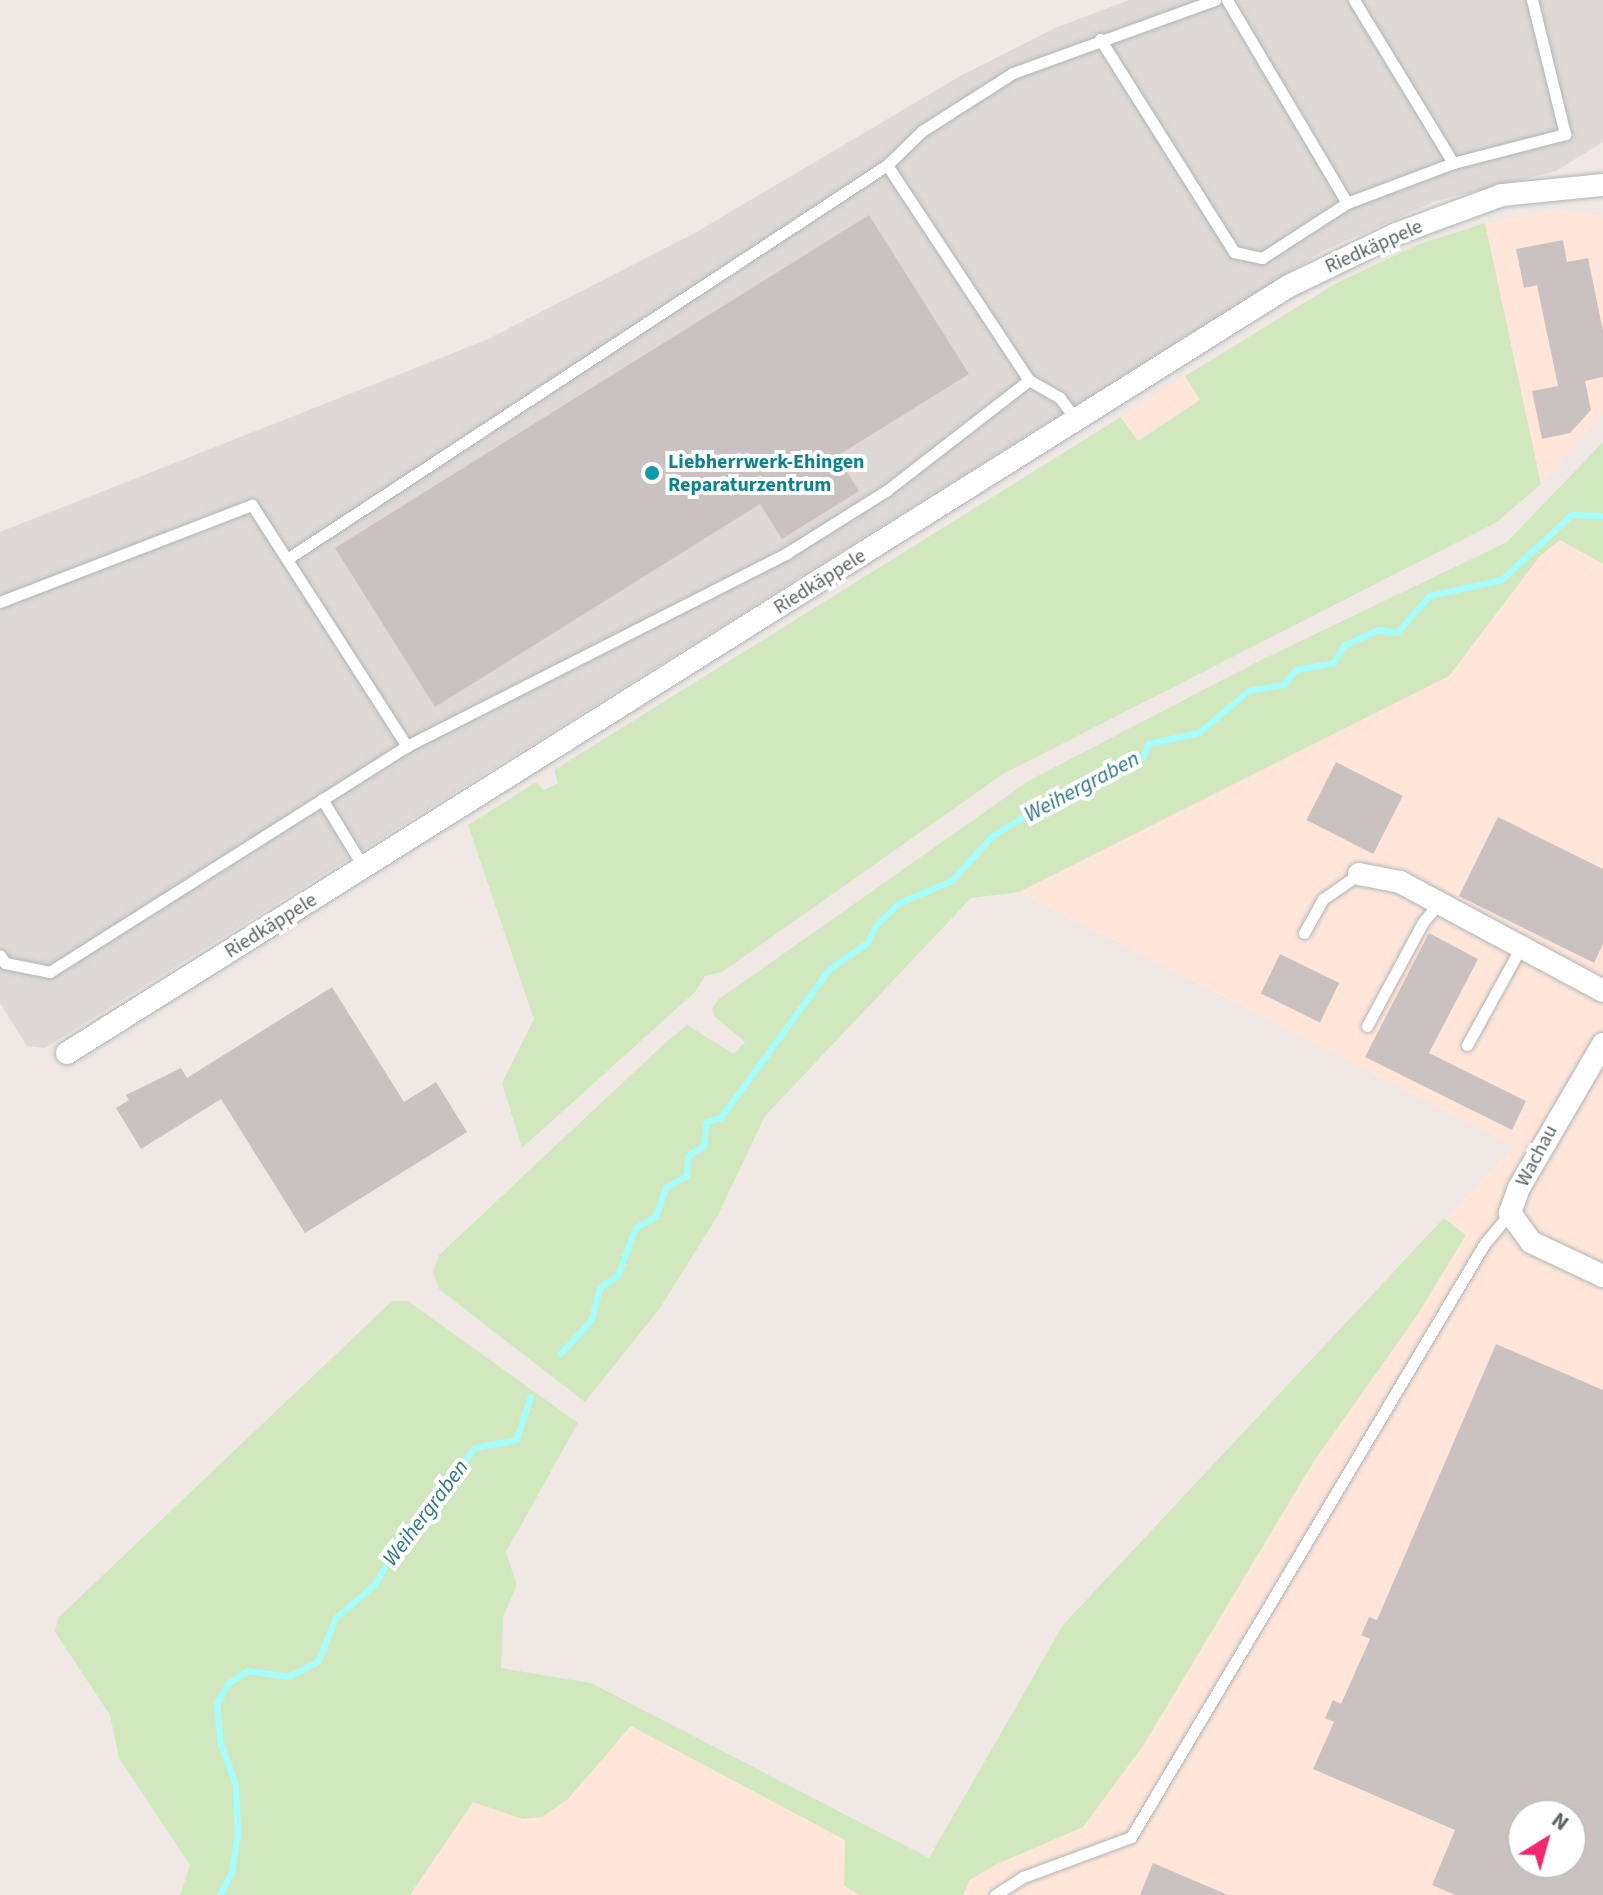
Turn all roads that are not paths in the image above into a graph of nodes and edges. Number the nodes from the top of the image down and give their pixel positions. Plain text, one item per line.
1 (1215, 0) edge
2 (1227, 0) edge
3 (1354, 0) edge
4 (1532, 0) edge
5 (1100, 39) junction
6 (1453, 163) junction
7 (887, 165) junction
8 (1603, 185) edge
9 (1347, 203) junction
10 (1029, 380) junction
11 (1076, 420) junction
12 (287, 559) junction
13 (0, 602) edge
14 (407, 746) junction
15 (322, 799) junction
16 (364, 868) junction
17 (1359, 874) joint
18 (1439, 903) junction
19 (1304, 933) dead end
20 (1521, 947) junction
21 (0, 955) edge
22 (1603, 991) edge
23 (1367, 1026) dead end
24 (1603, 1044) edge
25 (1467, 1045) dead end
26 (67, 1053) dead end
27 (1510, 1213) junction
28 (1603, 1276) edge
29 (995, 1895) edge

1 - 5 lane
2 - 9 lane
3 - 6 lane
4 - 6 lane
5 - 7 lane
5 - 9 lane
6 - 9 lane
7 - 10 lane
7 - 12 lane
8 - 11 street, Riedkäppele
10 - 11 lane
10 - 14 lane
11 - 16 street, Riedkäppele
12 - 13 lane
12 - 14 lane
14 - 15 lane
15 - 16 lane
15 - 21 lane
16 - 26 street, Riedkäppele
17 - 18 street
17 - 19 lane
18 - 20 street
18 - 23 lane
20 - 22 street
20 - 25 lane
24 - 27 street, Wachau
27 - 28 street, Wachau
27 - 29 lane

